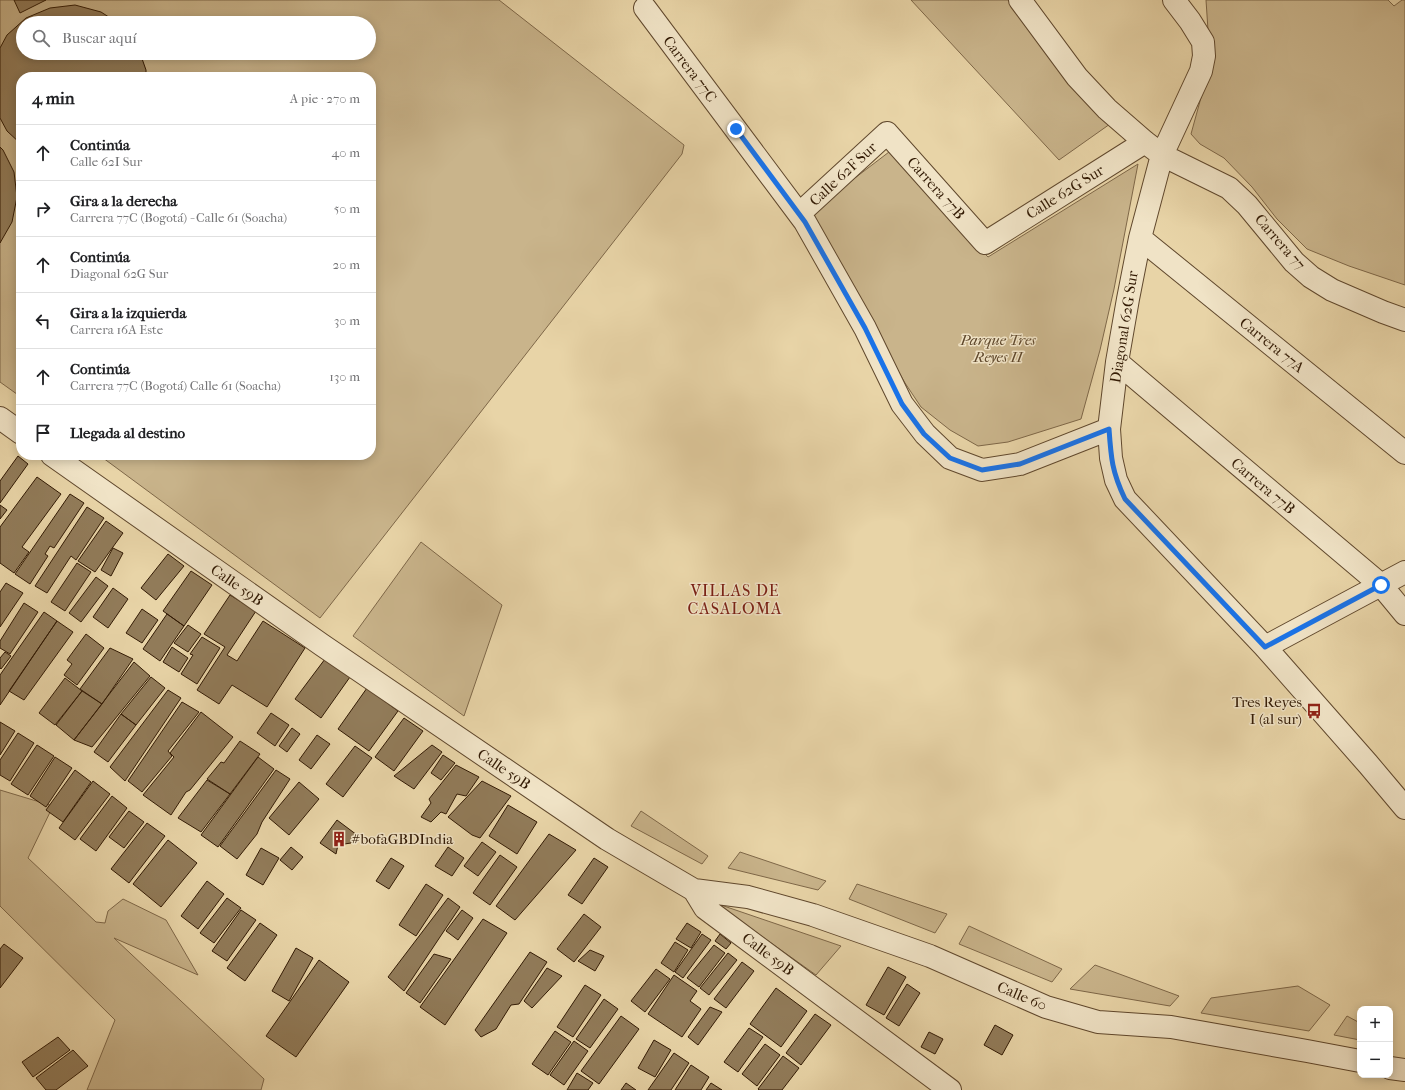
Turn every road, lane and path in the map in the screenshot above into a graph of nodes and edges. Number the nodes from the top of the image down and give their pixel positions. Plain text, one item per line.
1 (1020, 0) edge
2 (1174, 0) edge
3 (645, 8) dead end
4 (887, 133) joint
5 (1153, 149) junction
6 (799, 214) junction
7 (1140, 238) junction
8 (985, 243) joint
9 (1404, 319) edge
10 (1117, 362) junction
11 (0, 418) edge
12 (16, 429) edge
13 (1109, 429) junction
14 (1405, 453) edge
15 (59, 460) edge
16 (1405, 572) edge
17 (1381, 585) junction
18 (1405, 614) edge
19 (1265, 647) junction
20 (1405, 808) edge
21 (694, 890) junction
22 (1357, 1060) edge
23 (1393, 1068) edge
24 (1405, 1070) edge
25 (950, 1090) edge

1 - 5 street, Carrera 77
2 - 5 street
3 - 6 street, Carrera 77C
4 - 6 street, Calle 62F Sur
4 - 8 street, Carrera 77B
5 - 7 street, Diagonal 62G Sur
5 - 8 street, Calle 62G Sur
5 - 9 street, Carrera 77
6 - 13 street, Carrera 77C
7 - 10 street, Diagonal 62G Sur
7 - 14 street, Carrera 77A
10 - 13 street, Diagonal 62G Sur
10 - 17 street, Carrera 77B
11 - 12 street
13 - 19 street, Diagonal 62G Sur
15 - 21 street, Calle 59B
16 - 17 street
17 - 18 street, Carrera 77B
17 - 19 street
19 - 20 street, Diagonal 62G Sur
21 - 22 street, Calle 60
21 - 25 street, Calle 59B
23 - 24 street

